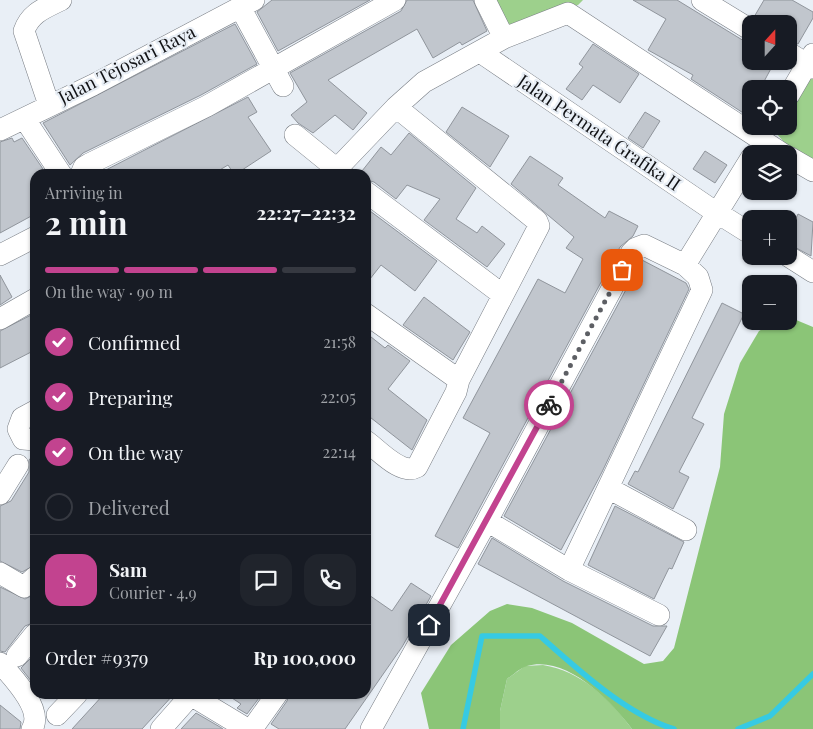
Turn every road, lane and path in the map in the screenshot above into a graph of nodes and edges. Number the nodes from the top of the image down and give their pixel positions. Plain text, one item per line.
1 (61, 0) edge
2 (395, 0) edge
3 (485, 0) edge
4 (702, 0) edge
5 (247, 4) edge
6 (742, 24) edge
7 (504, 38) junction
8 (480, 52) junction
9 (805, 60) edge
10 (278, 77) junction
11 (796, 80) edge
12 (49, 105) junction
13 (396, 106) junction
14 (28, 124) dead end
15 (0, 130) edge
16 (295, 135) dead end
17 (759, 145) edge
18 (797, 162) edge
19 (57, 169) edge
20 (83, 169) edge
21 (334, 169) edge
22 (340, 169) edge
23 (813, 171) edge
24 (742, 174) edge
25 (371, 196) edge
26 (718, 214) junction
27 (742, 229) edge
28 (30, 240) edge
29 (0, 255) edge
30 (797, 262) edge
31 (685, 265) junction
32 (813, 272) edge
33 (503, 295) junction
34 (30, 302) edge
35 (371, 318) edge
36 (0, 319) edge
37 (460, 380) junction
38 (30, 414) edge
39 (30, 440) edge
40 (371, 445) edge
41 (18, 465) dead end
42 (608, 488) junction
43 (0, 494) edge
44 (487, 521) junction
45 (686, 530) dead end
46 (569, 570) junction
47 (0, 573) edge
48 (30, 582) edge
49 (659, 615) dead end
50 (30, 639) edge
51 (9, 659) edge
52 (72, 699) edge
53 (186, 699) edge
54 (198, 699) edge
55 (273, 699) edge
56 (57, 715) dead end
57 (32, 729) edge
58 (161, 729) edge
59 (247, 729) edge
60 (252, 729) edge
61 (371, 729) edge

1 - 12 street
2 - 10 street
3 - 7 street
4 - 6 street
5 - 10 street
5 - 12 street, Jalan Tejosari Raya
7 - 8 street
7 - 17 street
8 - 13 street
8 - 26 street, Jalan Permata Grafika II
9 - 11 street
10 - 20 street
12 - 15 street, Jalan Tejosari Raya
13 - 22 street
13 - 33 street
14 - 19 street
16 - 21 street
18 - 23 street
24 - 26 street
25 - 33 street
26 - 27 street, Jalan Permata Grafika II
26 - 31 street
28 - 29 street
30 - 32 street
31 - 42 street
31 - 44 street
33 - 37 street
34 - 36 street
35 - 37 street
37 - 40 street
38 - 39 street
41 - 43 street
42 - 45 street
42 - 46 street
44 - 46 street
44 - 61 street
46 - 49 street
47 - 48 street
50 - 51 street
51 - 57 street
52 - 56 street
53 - 58 street
54 - 59 street
55 - 60 street

